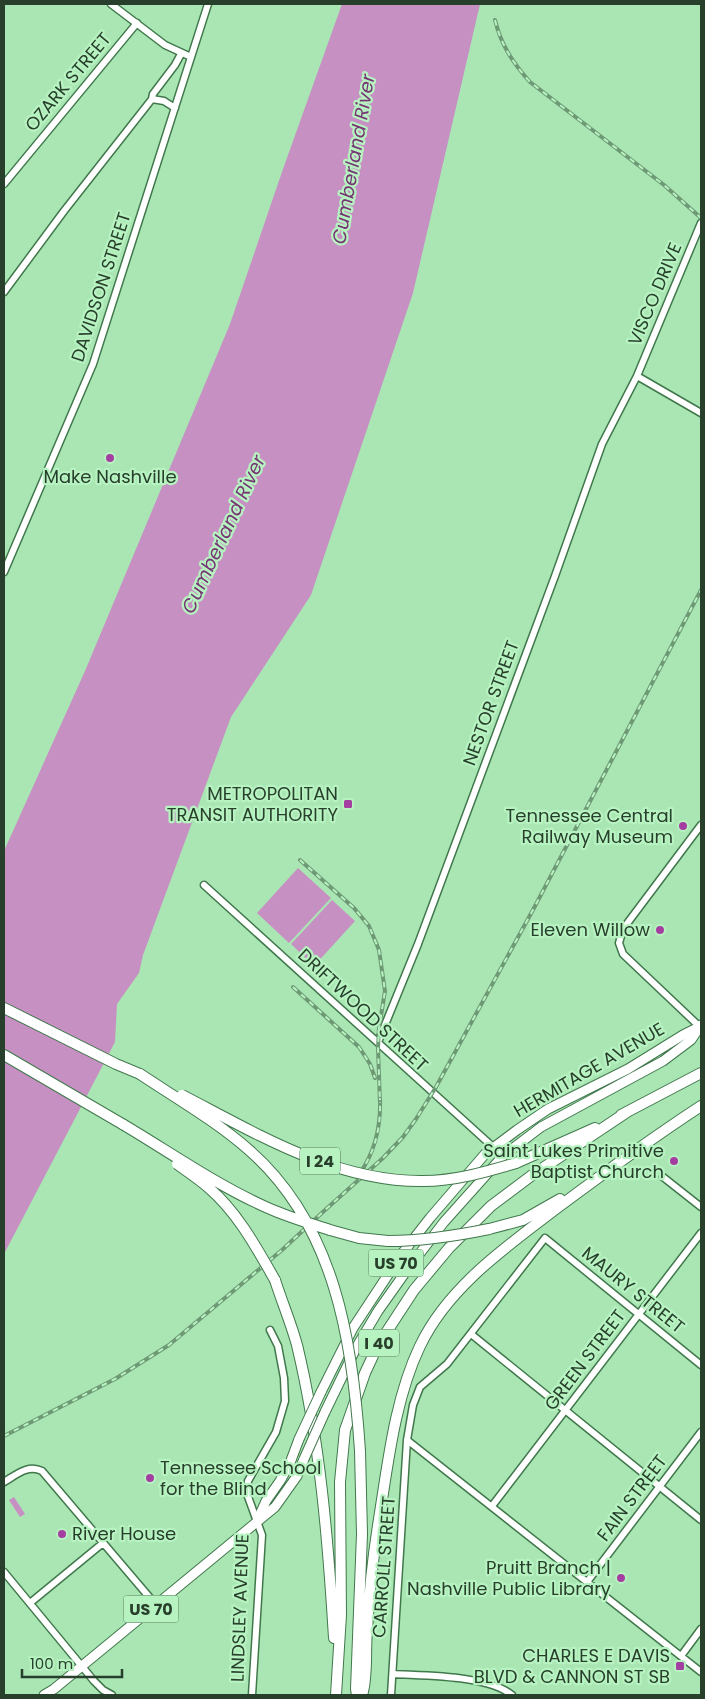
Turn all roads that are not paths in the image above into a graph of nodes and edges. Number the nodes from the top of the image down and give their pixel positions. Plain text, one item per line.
1 (111, 4) edge
2 (208, 4) edge
3 (137, 23) junction
4 (181, 54) junction
5 (191, 58) junction
6 (152, 99) junction
7 (176, 108) junction
8 (4, 184) edge
9 (701, 223) edge
10 (4, 292) edge
11 (636, 376) junction
12 (701, 413) edge
13 (4, 572) edge
14 (701, 825) edge
15 (204, 885) dead end
16 (4, 1008) edge
17 (701, 1027) edge
18 (378, 1042) junction
19 (4, 1055) edge
20 (701, 1073) edge
21 (140, 1074) junction
22 (701, 1106) edge
23 (627, 1112) junction
24 (124, 1125) junction
25 (492, 1148) junction
26 (503, 1156) junction
27 (600, 1176) junction
28 (663, 1177) dead end
29 (701, 1207) edge
30 (701, 1233) edge
31 (545, 1238) joint
32 (639, 1315) junction
33 (270, 1330) dead end
34 (471, 1334) junction
35 (701, 1365) edge
36 (566, 1410) junction
37 (701, 1432) edge
38 (407, 1440) junction
39 (4, 1482) edge
40 (659, 1486) junction
41 (492, 1506) junction
42 (701, 1520) edge
43 (257, 1521) junction
44 (103, 1543) junction
45 (4, 1572) edge
46 (587, 1582) junction
47 (30, 1603) junction
48 (156, 1605) junction
49 (701, 1629) edge
50 (367, 1630) junction
51 (681, 1656) junction
52 (82, 1666) junction
53 (701, 1672) edge
54 (393, 1674) junction
55 (336, 1680) junction
56 (44, 1695) edge
57 (112, 1695) edge
58 (252, 1695) edge
59 (336, 1695) edge
60 (357, 1695) edge
61 (362, 1695) edge
62 (369, 1695) edge
63 (391, 1695) edge
64 (512, 1695) edge

1 - 3 street
2 - 5 street, DAVIDSON STREET
3 - 4 street
3 - 8 street, OZARK STREET
4 - 5 street
4 - 6 street
5 - 7 street, DAVIDSON STREET
6 - 7 street
6 - 10 street
7 - 13 street, DAVIDSON STREET
9 - 11 street, VISCO DRIVE
11 - 12 street
11 - 18 street, NESTOR STREET
14 - 17 street
15 - 18 street, DRIFTWOOD STREET
16 - 21 highway, I 24
17 - 25 main road, HERMITAGE AVENUE / US 70
17 - 26 main road, HERMITAGE AVENUE / US 70
18 - 25 street, DRIFTWOOD STREET
19 - 24 highway
20 - 23 highway, I 24
21 - 23 highway, I 24, bridge
21 - 60 highway, bridge
22 - 27 highway
23 - 55 highway, I 40
24 - 27 highway, bridge
24 - 55 highway, bridge
25 - 26 street, DRIFTWOOD STREET
25 - 43 main road, HERMITAGE AVENUE / US 70, bridge
26 - 43 main road, HERMITAGE AVENUE / US 70, bridge
27 - 50 highway, I 40
28 - 29 street
30 - 32 street, GREEN STREET
31 - 32 street, MAURY STREET
31 - 34 street, CARROLL STREET
32 - 35 street, MAURY STREET
32 - 36 street, GREEN STREET
33 - 43 street, LINDSLEY AVENUE
34 - 36 street
34 - 38 street, CARROLL STREET
36 - 40 street
36 - 41 street, GREEN STREET
37 - 40 street, FAIN STREET
38 - 41 street
38 - 54 street, CARROLL STREET
39 - 44 street
40 - 42 street
40 - 46 street, FAIN STREET
41 - 46 street
43 - 48 main road, HERMITAGE AVENUE / US 70
43 - 58 street, LINDSLEY AVENUE
44 - 47 street
44 - 48 street
45 - 47 street
46 - 51 street
47 - 52 street
48 - 52 main road, HERMITAGE AVENUE / US 70
49 - 51 street
50 - 61 highway, I 40
50 - 62 highway
51 - 53 street
52 - 56 main road, HERMITAGE AVENUE / US 70
52 - 57 street
54 - 63 street, CARROLL STREET
54 - 64 street
55 - 59 highway, I 40

